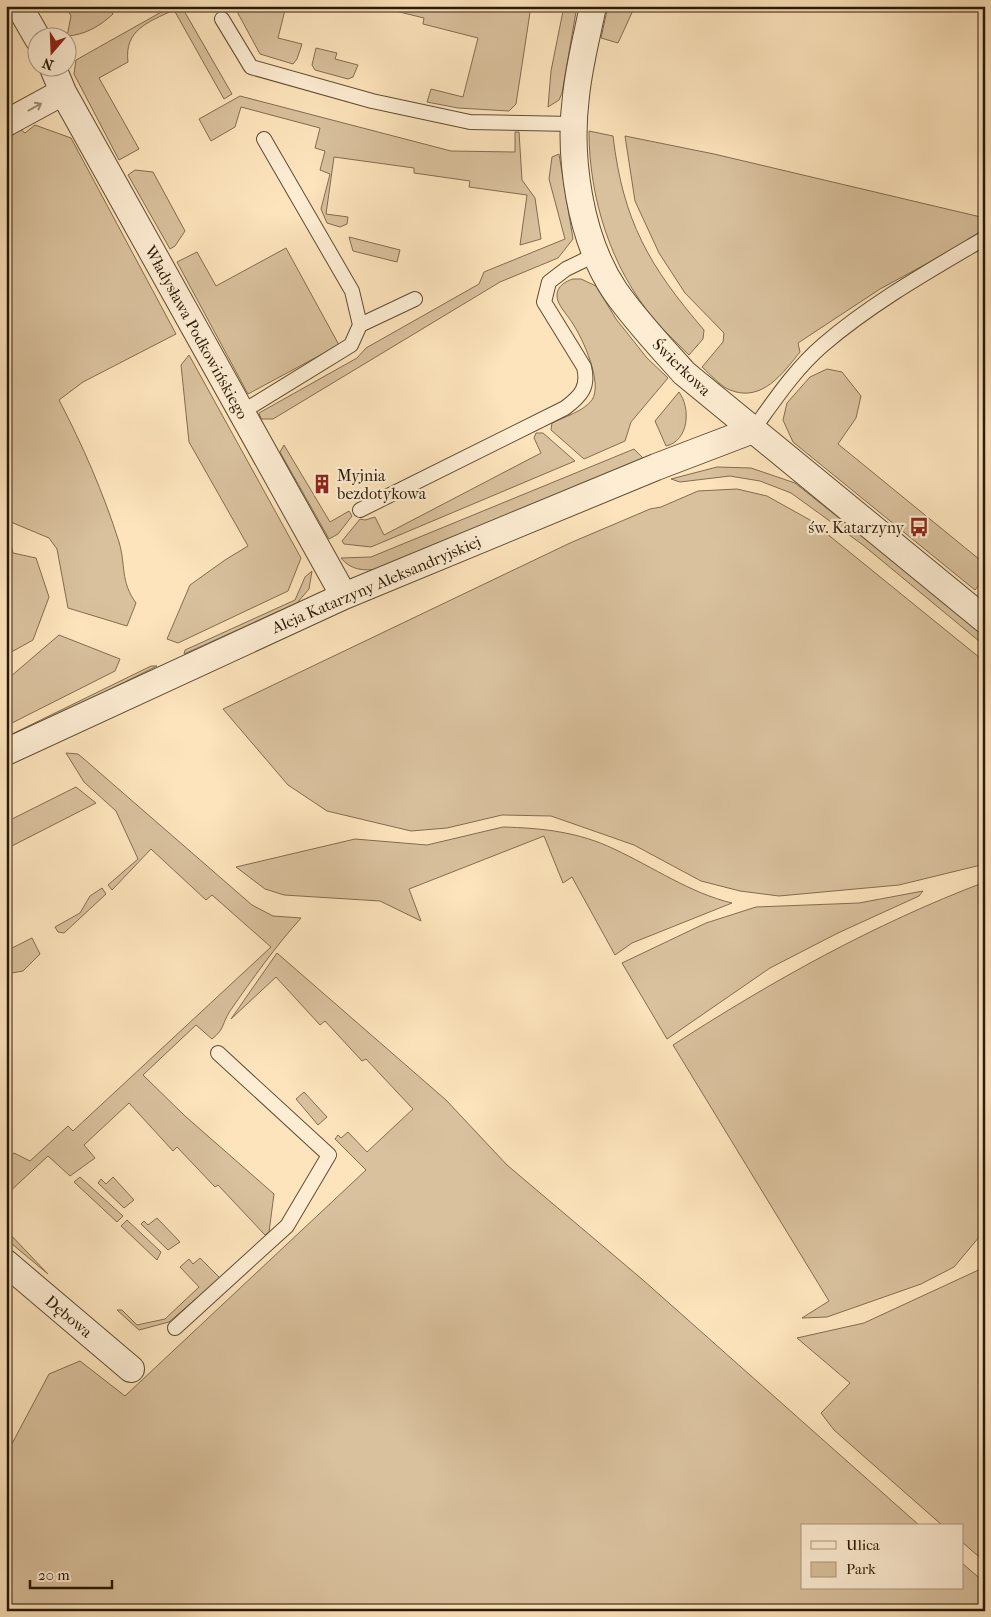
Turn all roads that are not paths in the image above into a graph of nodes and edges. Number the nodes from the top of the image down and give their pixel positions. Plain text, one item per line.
1 (19, 6) edge
2 (593, 6) edge
3 (222, 19) dead end
4 (32, 28) edge
5 (57, 78) edge
6 (63, 92) junction
7 (6, 123) edge
8 (574, 124) junction
9 (264, 139) dead end
10 (985, 238) edge
11 (597, 254) junction
12 (415, 299) dead end
13 (360, 325) junction
14 (242, 412) junction
15 (752, 430) junction
16 (360, 510) dead end
17 (344, 596) junction
18 (985, 620) edge
19 (6, 752) edge
20 (218, 1053) dead end
21 (6, 1263) edge
22 (175, 1328) dead end
23 (131, 1369) dead end

1 - 4 street
2 - 8 street, Świerkowa
3 - 8 lane
5 - 6 street, Władysława Podkowińskiego
7 -> 6 street
6 - 14 street, Władysława Podkowińskiego
8 - 11 street, Świerkowa
9 - 13 lane
10 - 15 lane
11 - 15 street, Świerkowa
11 - 16 lane
12 - 13 lane
13 - 14 lane
14 - 17 street, Władysława Podkowińskiego
15 - 17 street, Aleja Katarzyny Aleksandryjskiej
15 - 18 street, Świerkowa
17 - 19 street, Aleja Katarzyny Aleksandryjskiej
20 - 22 lane
21 - 23 street, Dębowa

